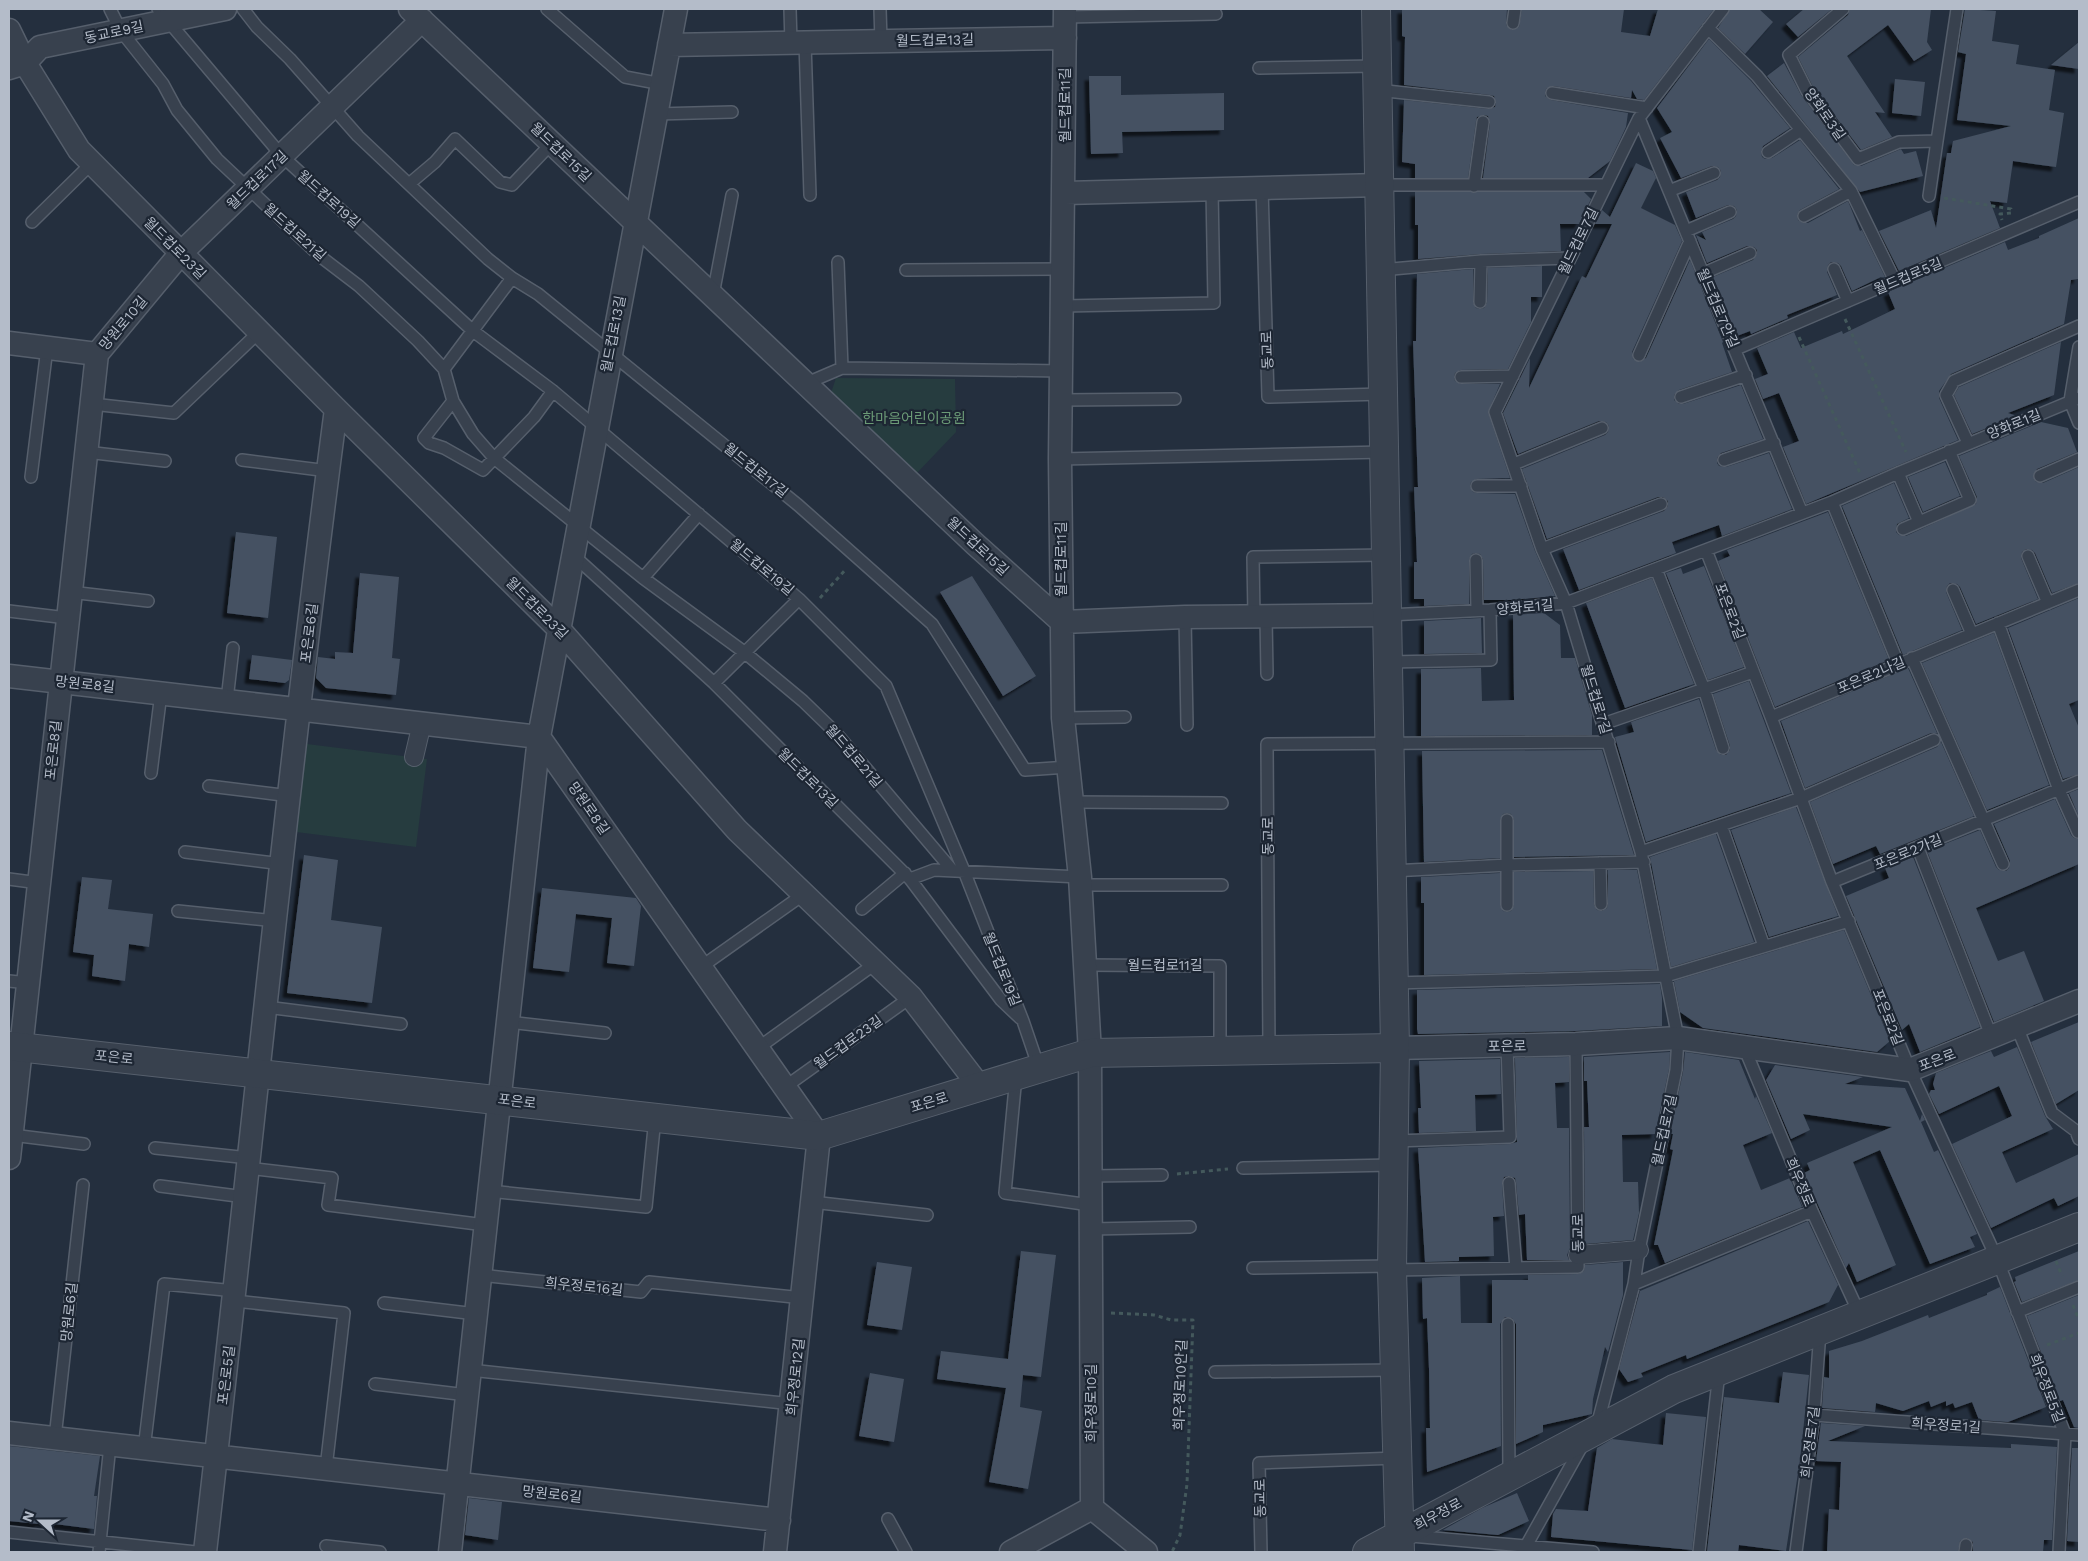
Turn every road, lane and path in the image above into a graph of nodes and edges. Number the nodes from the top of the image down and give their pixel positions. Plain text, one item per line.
1 (110, 9) edge
2 (226, 9) edge
3 (243, 9) edge
4 (547, 9) edge
5 (676, 9) edge
6 (790, 9) edge
7 (880, 9) edge
8 (1376, 9) edge
9 (1515, 9) edge
10 (1723, 9) edge
11 (1843, 9) edge
12 (1957, 9) edge
13 (416, 14) edge
14 (1216, 14) dead end
15 (163, 15) edge
16 (1065, 21) edge
17 (1513, 22) dead end
18 (1708, 28) junction
19 (9, 30) edge
20 (121, 31) junction
21 (881, 41) junction
22 (798, 43) junction
23 (669, 45) junction
24 (17, 65) edge
25 (1259, 68) dead end
26 (1377, 78) junction
27 (662, 84) junction
28 (1552, 94) dead end
29 (1488, 102) dead end
30 (333, 107) junction
31 (1647, 108) junction
32 (732, 112) dead end
33 (656, 114) junction
34 (1639, 118) junction
35 (1483, 122) dead end
36 (1801, 130) junction
37 (1937, 141) junction
38 (552, 143) junction
39 (1768, 152) dead end
40 (282, 156) junction
41 (92, 164) junction
42 (1714, 173) dead end
43 (409, 184) junction
44 (1380, 185) junction
45 (1606, 185) junction
46 (1474, 186) junction
47 (1262, 188) junction
48 (1212, 189) junction
49 (249, 190) junction
50 (1669, 191) junction
51 (1851, 192) junction
52 (1065, 193) junction
53 (732, 195) dead end
54 (810, 195) dead end
55 (1929, 196) joint
56 (2079, 202) edge
57 (1730, 212) dead end
58 (1804, 216) dead end
59 (2001, 219) dead end
60 (32, 222) dead end
61 (635, 222) junction
62 (1688, 236) junction
63 (1750, 253) dead end
64 (181, 254) junction
65 (1570, 258) junction
66 (1480, 261) junction
67 (838, 262) dead end
68 (1064, 269) junction
69 (1834, 269) dead end
70 (906, 270) dead end
71 (1381, 270) junction
72 (1704, 273) junction
73 (512, 278) junction
74 (1895, 281) junction
75 (713, 295) junction
76 (1480, 302) dead end
77 (1843, 303) junction
78 (1063, 306) junction
79 (1794, 324) junction
80 (2079, 326) edge
81 (473, 331) junction
82 (259, 332) junction
83 (9, 344) edge
84 (2079, 347) edge
85 (47, 348) junction
86 (1736, 349) junction
87 (610, 352) junction
88 (97, 354) junction
89 (1639, 355) dead end
90 (842, 368) junction
91 (444, 369) junction
92 (1062, 371) junction
93 (1513, 376) junction
94 (1746, 376) junction
95 (1461, 377) dead end
96 (807, 383) junction
97 (553, 391) junction
98 (1383, 394) junction
99 (1681, 397) dead end
100 (1175, 399) dead end
101 (1062, 400) junction
102 (2075, 400) edge
103 (453, 401) junction
104 (92, 404) junction
105 (336, 409) junction
106 (2079, 423) edge
107 (596, 428) junction
108 (1602, 428) dead end
109 (1774, 443) junction
110 (1968, 443) junction
111 (1949, 451) junction
112 (86, 452) junction
113 (1384, 452) junction
114 (494, 458) junction
115 (1060, 459) junction
116 (2079, 459) edge
117 (242, 460) dead end
118 (1724, 460) dead end
119 (165, 461) dead end
120 (1514, 464) junction
121 (1913, 467) junction
122 (328, 471) junction
123 (1898, 473) junction
124 (2040, 476) dead end
125 (31, 477) dead end
126 (1477, 486) dead end
127 (1521, 486) junction
128 (1866, 487) junction
129 (1832, 502) junction
130 (1661, 504) dead end
131 (1802, 513) junction
132 (699, 514) junction
133 (1919, 522) junction
134 (578, 524) junction
135 (1903, 528) dead end
136 (1542, 549) junction
137 (1706, 550) junction
138 (573, 555) junction
139 (1386, 555) junction
140 (855, 556) junction
141 (2028, 556) dead end
142 (1476, 560) dead end
143 (1656, 569) junction
144 (643, 578) junction
145 (1953, 590) dead end
146 (2079, 590) edge
147 (70, 592) junction
148 (799, 599) junction
149 (148, 602) dead end
150 (1566, 603) junction
151 (2048, 603) junction
152 (810, 610) junction
153 (1477, 610) junction
154 (1490, 610) junction
155 (9, 611) edge
156 (1388, 615) junction
157 (1185, 617) junction
158 (1260, 617) junction
159 (67, 618) junction
160 (1062, 622) junction
161 (1998, 624) junction
162 (559, 629) junction
163 (1972, 634) junction
164 (233, 648) dead end
165 (744, 652) junction
166 (1912, 658) junction
167 (1388, 662) junction
168 (1898, 664) junction
169 (1753, 672) junction
170 (1267, 674) dead end
171 (9, 676) edge
172 (61, 682) junction
173 (714, 683) junction
174 (1704, 689) junction
175 (161, 693) junction
176 (227, 700) junction
177 (300, 708) junction
178 (1124, 717) dead end
179 (1771, 717) junction
180 (1063, 718) junction
181 (422, 723) junction
182 (1603, 724) junction
183 (1187, 726) dead end
184 (539, 737) junction
185 (1934, 740) dead end
186 (1609, 742) junction
187 (1389, 743) junction
188 (1723, 748) dead end
189 (414, 757) dead end
190 (1068, 767) junction
191 (152, 773) dead end
192 (2079, 781) edge
193 (209, 786) dead end
194 (2059, 790) junction
195 (290, 796) junction
196 (1801, 798) junction
197 (1072, 802) junction
198 (1222, 803) dead end
199 (1507, 820) dead end
200 (1984, 820) junction
201 (1721, 825) junction
202 (2078, 832) dead end
203 (1918, 848) junction
204 (185, 852) dead end
205 (1643, 857) junction
206 (1600, 863) junction
207 (282, 864) junction
208 (1508, 864) junction
209 (2003, 864) dead end
210 (959, 871) junction
211 (1391, 871) junction
212 (907, 876) junction
213 (9, 879) edge
214 (1080, 881) junction
215 (1832, 882) junction
216 (39, 883) junction
217 (1222, 885) dead end
218 (804, 894) junction
219 (1601, 904) dead end
220 (1507, 905) dead end
221 (862, 909) dead end
222 (178, 911) dead end
223 (276, 921) junction
224 (1849, 921) junction
225 (1764, 946) junction
226 (876, 964) junction
227 (1085, 965) junction
228 (701, 967) junction
229 (1666, 976) junction
230 (19, 982) edge
231 (1394, 983) junction
232 (911, 997) junction
233 (2079, 1001) edge
234 (266, 1007) junction
235 (1023, 1021) junction
236 (508, 1022) junction
237 (401, 1024) dead end
238 (2017, 1028) junction
239 (605, 1033) dead end
240 (1678, 1038) junction
241 (1992, 1038) junction
242 (1576, 1044) junction
243 (15, 1046) edge
244 (1507, 1046) junction
245 (1744, 1047) junction
246 (758, 1048) junction
247 (1395, 1048) junction
248 (1220, 1050) junction
249 (1269, 1050) junction
250 (1090, 1052) junction
251 (1910, 1070) junction
252 (258, 1072) junction
253 (1027, 1072) junction
254 (785, 1087) junction
255 (980, 1087) junction
256 (499, 1099) junction
257 (655, 1118) junction
258 (11, 1131) edge
259 (819, 1136) junction
260 (2079, 1139) edge
261 (84, 1144) dead end
262 (155, 1148) dead end
263 (1395, 1153) junction
264 (9, 1158) edge
265 (248, 1163) junction
266 (1243, 1168) joint
267 (1162, 1175) joint
268 (1090, 1176) junction
269 (1509, 1183) dead end
270 (83, 1185) dead end
271 (160, 1186) dead end
272 (489, 1191) junction
273 (245, 1197) junction
274 (812, 1202) junction
275 (1090, 1205) junction
276 (1812, 1212) junction
277 (927, 1215) dead end
278 (485, 1225) junction
279 (1190, 1227) dead end
280 (2079, 1227) edge
281 (1091, 1229) junction
282 (1639, 1250) junction
283 (1578, 1255) junction
284 (1997, 1259) junction
285 (1253, 1268) dead end
286 (1392, 1268) junction
287 (1516, 1268) junction
288 (480, 1275) junction
289 (1634, 1284) junction
290 (2079, 1287) edge
291 (235, 1296) junction
292 (803, 1298) junction
293 (384, 1303) dead end
294 (1091, 1312) junction
295 (2017, 1312) junction
296 (476, 1314) junction
297 (1860, 1315) junction
298 (1508, 1324) dead end
299 (1820, 1331) junction
300 (2079, 1332) edge
301 (2032, 1351) junction
302 (470, 1370) junction
303 (1396, 1370) junction
304 (1719, 1371) junction
305 (1215, 1372) dead end
306 (375, 1384) dead end
307 (467, 1396) junction
308 (792, 1404) junction
309 (1814, 1415) junction
310 (1592, 1432) junction
311 (9, 1433) edge
312 (2065, 1434) junction
313 (2079, 1435) edge
314 (55, 1438) junction
315 (110, 1445) junction
316 (144, 1449) junction
317 (216, 1457) junction
318 (1398, 1458) junction
319 (326, 1468) junction
320 (1509, 1476) junction
321 (456, 1483) junction
322 (1092, 1508) junction
323 (888, 1519) dead end
324 (779, 1520) junction
325 (9, 1532) edge
326 (1399, 1544) edge
327 (326, 1546) dead end
328 (1526, 1546) junction
329 (99, 1547) edge
330 (1137, 1550) edge
331 (196, 1552) edge
332 (205, 1552) edge
333 (380, 1552) edge
334 (450, 1552) edge
335 (775, 1552) edge
336 (906, 1552) edge
337 (1011, 1552) edge
338 (1172, 1552) edge
339 (1261, 1552) edge
340 (1367, 1552) edge
341 (1593, 1552) edge
342 (1699, 1552) edge
343 (1796, 1552) edge
344 (2059, 1552) edge

1 - 20 lane, 월드컵로21길
2 - 15 street, 동교로9길
3 - 30 lane, 월드컵로17길
4 - 27 lane
5 - 23 street, 월드컵로13길
6 - 22 lane
7 - 21 lane
8 - 26 street
9 - 17 lane
10 - 18 lane, 월드컵로7길
11 - 37 lane, 양화로3길
12 - 37 lane
13 - 30 street, 월드컵로17길
13 - 38 street, 월드컵로15길
14 - 16 lane
15 - 20 street, 동교로9길
15 - 40 lane, 월드컵로19길
16 - 21 street, 월드컵로13길
16 - 52 street, 월드컵로11길
18 - 31 lane, 월드컵로7길
18 - 36 lane
19 - 24 street, 월드컵로23길
20 - 24 street, 동교로9길
20 - 49 lane, 월드컵로21길
21 - 22 street, 월드컵로13길
22 - 23 street, 월드컵로13길
22 - 54 lane
23 - 27 street, 월드컵로13길
24 - 41 street, 월드컵로23길
25 - 26 lane
26 - 29 lane
26 - 44 street
27 - 33 street, 월드컵로13길
28 - 31 lane
30 - 40 street, 월드컵로17길
30 - 43 lane, 월드컵로17길
31 - 34 lane, 월드컵로7길
32 - 33 lane
33 - 61 street, 월드컵로13길
34 - 45 lane, 월드컵로7길
34 - 50 lane, 월드컵로7안길
35 - 46 lane
36 - 39 lane
36 - 51 lane
37 - 55 lane
38 - 43 lane
38 - 61 street, 월드컵로15길
40 - 49 street, 월드컵로17길
40 - 81 lane, 월드컵로19길
41 - 60 lane
41 - 64 street, 월드컵로23길
42 - 50 lane
43 - 73 lane, 월드컵로17길
44 - 46 lane
44 - 47 street
44 - 71 street
45 - 46 lane
45 - 65 lane, 월드컵로7길
47 - 48 street
47 - 98 lane, 동교로
48 - 52 street
48 - 78 lane
49 - 64 street, 월드컵로17길
49 - 91 lane, 월드컵로21길
50 - 62 lane, 월드컵로7안길
51 - 58 lane
51 - 74 lane
52 - 68 street, 월드컵로11길
53 - 75 lane
55 - 59 path
56 - 74 lane, 월드컵로5길
57 - 62 lane
61 - 75 street, 월드컵로15길
61 - 87 street, 월드컵로13길
62 - 72 lane, 월드컵로7안길
62 - 89 lane, 월드컵로7안길
63 - 72 lane
64 - 82 street, 월드컵로23길
64 - 88 street, 망원로10길
65 - 66 lane
65 - 93 lane, 월드컵로7길
66 - 71 lane
66 - 76 lane
67 - 90 lane
68 - 70 lane
68 - 78 street, 월드컵로11길
69 - 77 lane
71 - 98 street
72 - 86 lane, 월드컵로7안길
73 - 81 lane
73 - 87 lane, 월드컵로17길
74 - 77 lane, 월드컵로5길
75 - 96 street, 월드컵로15길
77 - 79 lane, 월드컵로5길
77 - 121 path
78 - 92 street, 월드컵로11길
79 - 86 lane, 월드컵로5길
79 - 128 path
80 - 110 lane
81 - 91 lane
81 - 97 lane, 월드컵로19길
82 - 104 lane
82 - 105 street, 월드컵로23길
83 - 85 street, 망원로10길
84 - 102 lane
85 - 88 street, 망원로10길
85 - 125 lane
86 - 94 lane, 월드컵로7안길
87 - 107 street, 월드컵로13길
87 - 140 lane, 월드컵로17길
88 - 104 street, 포은로8길
90 - 92 lane
90 - 96 lane
91 - 103 lane, 월드컵로21길
92 - 101 street, 월드컵로11길
93 - 95 lane
93 - 120 lane, 월드컵로7길
94 - 99 lane
94 - 109 lane, 월드컵로7안길
96 - 160 street, 월드컵로15길
97 - 107 lane, 월드컵로19길
97 - 114 lane
98 - 113 street
100 - 101 lane
101 - 115 street, 월드컵로11길
102 - 106 lane
102 - 110 lane, 양화로1길
103 - 114 lane, 월드컵로21길
103 - 114 lane
104 - 112 street, 포은로8길
105 - 122 street, 포은로6길
105 - 162 street, 월드컵로23길
107 - 132 lane, 월드컵로19길
107 - 134 street, 월드컵로13길
108 - 120 lane
109 - 118 lane
109 - 131 lane, 월드컵로7안길
110 - 111 lane, 양화로1길
111 - 121 lane, 양화로1길
111 - 133 lane
112 - 119 lane
112 - 147 street, 포은로8길
113 - 115 lane
113 - 139 street
114 - 134 lane, 월드컵로21길
115 - 160 street, 월드컵로11길
116 - 124 lane
117 - 122 lane
120 - 127 lane, 월드컵로7길
121 - 123 lane, 양화로1길
122 - 177 street, 포은로6길
123 - 128 lane, 양화로1길
123 - 133 lane
126 - 127 lane
127 - 136 lane, 월드컵로7길
128 - 129 lane, 양화로1길
129 - 131 lane, 양화로1길
129 - 168 lane
130 - 136 lane
131 - 137 lane, 양화로1길
132 - 144 lane
132 - 148 lane, 월드컵로19길
133 - 135 lane
134 - 138 street, 월드컵로13길
134 - 144 lane, 월드컵로21길
136 - 150 lane, 월드컵로7길
137 - 143 lane, 양화로1길
137 - 169 lane, 포은로2길
138 - 162 street, 월드컵로13길
138 - 173 lane, 월드컵로13길
139 - 156 street
139 - 158 lane
140 - 152 path
140 - 190 lane, 월드컵로17길
141 - 151 lane
142 - 153 lane
143 - 150 lane, 양화로1길
143 - 174 lane
144 - 165 lane, 월드컵로21길
145 - 163 lane
146 - 151 lane, 포은로2나길
147 - 149 lane
147 - 159 street, 포은로8길
148 - 152 lane, 월드컵로19길
148 - 165 lane
150 - 154 lane, 양화로1길
150 - 182 lane, 월드컵로7길
151 - 161 lane, 포은로2나길
152 - 210 lane, 월드컵로19길
153 - 154 lane, 양화로1길
153 - 156 lane, 양화로1길
154 - 167 lane
155 - 159 lane
156 - 158 street
156 - 167 street
157 - 158 street
157 - 160 street
157 - 183 lane
158 - 170 lane
159 - 172 street, 포은로8길
160 - 180 street, 월드컵로11길
161 - 163 lane, 포은로2나길
161 - 194 lane
162 - 184 street, 월드컵로13길
162 - 218 street, 월드컵로23길
163 - 166 lane, 포은로2나길
164 - 176 lane
165 - 173 lane
165 - 210 lane, 월드컵로21길
166 - 168 lane, 포은로2나길
166 - 200 lane
167 - 187 street
168 - 179 lane, 포은로2나길
169 - 174 lane
169 - 179 lane, 포은로2길
171 - 172 street, 망원로8길
172 - 175 street, 망원로8길
172 - 216 street, 포은로8길
173 - 212 lane, 월드컵로13길
174 - 182 lane
174 - 188 lane
175 - 176 street, 망원로8길
175 - 191 lane
176 - 177 street, 망원로8길
177 - 181 street, 망원로8길
177 - 195 street, 포은로6길
178 - 180 lane
179 - 196 lane, 포은로2길
180 - 190 street, 월드컵로11길
181 - 184 street, 망원로8길
181 - 189 street
182 - 186 lane, 월드컵로7길
184 - 228 street, 망원로8길
184 - 236 street, 월드컵로13길
185 - 196 lane
186 - 187 lane, 동교로
186 - 205 lane, 월드컵로7길
187 - 211 street
187 - 249 lane, 동교로
190 - 197 street, 월드컵로11길
192 - 194 lane, 포은로2가길
193 - 195 lane
194 - 200 lane, 포은로2가길
194 - 202 lane
195 - 207 street, 포은로6길
196 - 201 lane
196 - 215 lane, 포은로2길
197 - 198 lane
197 - 214 street, 월드컵로11길
199 - 208 lane
200 - 203 lane, 포은로2가길
200 - 209 lane
201 - 205 lane
201 - 225 lane
203 - 215 lane, 포은로2가길
203 - 241 lane
204 - 207 lane
205 - 206 lane
205 - 229 lane, 월드컵로7길
206 - 208 lane
206 - 219 lane
207 - 223 street, 포은로6길
208 - 211 lane
208 - 220 lane
210 - 212 lane
210 - 214 lane
210 - 235 lane, 월드컵로19길
211 - 231 street
212 - 221 lane
212 - 235 lane, 월드컵로13길
213 - 216 lane
214 - 217 lane
214 - 227 street, 월드컵로11길
215 - 224 lane, 포은로2길
216 - 230 street, 포은로8길
218 - 226 street, 월드컵로23길
218 - 228 lane
222 - 223 lane
223 - 234 street, 포은로6길
224 - 225 lane
224 - 251 lane, 포은로2길
225 - 229 lane
226 - 232 street, 월드컵로23길
226 - 246 lane
227 - 248 lane, 월드컵로11길
227 - 250 street, 월드컵로11길
228 - 246 street, 망원로8길
229 - 231 lane
229 - 240 lane, 월드컵로7길
230 - 243 street, 포은로8길
231 - 247 street
232 - 254 lane, 월드컵로23길
232 - 255 street, 월드컵로23길
233 - 238 street, 포은로
234 - 237 lane
234 - 252 street, 포은로6길
235 - 253 lane, 월드컵로19길
236 - 239 lane
236 - 256 street, 월드컵로13길
238 - 241 street, 포은로
238 - 260 lane
240 - 242 street, 포은로
240 - 245 street, 포은로
240 - 282 lane, 월드컵로7길
241 - 251 street, 포은로
242 - 244 street, 포은로
242 - 283 lane, 동교로
243 - 252 street, 포은로
243 - 258 street, 포은로8길
244 - 247 street, 포은로
244 - 263 lane
245 - 251 street, 포은로
245 - 276 lane, 희우정로
246 - 254 street, 망원로8길
247 - 249 street, 포은로
247 - 263 street
248 - 249 street, 포은로
248 - 250 street, 포은로
250 - 253 street, 포은로
250 - 268 street, 희우정로10길
251 - 284 lane, 포은로2길
252 - 256 street, 포은로
252 - 265 street, 포은로5길
253 - 255 street, 포은로
253 - 275 lane
254 - 259 street, 망원로8길
255 - 259 street, 포은로
256 - 257 street, 포은로
256 - 272 street
257 - 259 street, 포은로
257 - 272 lane
258 - 261 lane
258 - 264 street, 포은로8길
259 - 274 street, 희우정로12길
262 - 265 lane
263 - 266 lane
263 - 286 street
265 - 273 street, 포은로5길
265 - 278 lane
266 - 267 path
267 - 268 lane
268 - 275 street, 희우정로10길
269 - 287 lane
270 - 314 lane, 망원로6길
271 - 273 lane
272 - 278 street
273 - 291 street, 포은로5길
274 - 277 lane
274 - 292 street, 희우정로12길
275 - 281 street, 희우정로10길
276 - 289 lane
276 - 297 lane, 희우정로
278 - 288 street
279 - 281 lane
280 - 284 street, 희우정로
281 - 294 street, 희우정로10길
282 - 283 street
282 - 289 lane, 월드컵로7길
283 - 287 lane, 동교로
284 - 295 lane, 희우정로5길
284 - 297 street, 희우정로
285 - 286 lane, 동교로
286 - 287 lane, 동교로
286 - 303 street
288 - 292 lane, 희우정로16길
288 - 296 street
289 - 310 lane, 월드컵로7길
290 - 295 lane
291 - 316 lane
291 - 317 street, 포은로5길
291 - 319 lane
292 - 308 street, 희우정로12길
293 - 296 lane
294 - 322 street, 희우정로10길
294 - 338 path, 희우정로10안길
295 - 301 lane, 희우정로5길
296 - 302 street
297 - 299 street, 희우정로
298 - 320 lane
299 - 304 street, 희우정로
299 - 309 lane, 희우정로7길
300 - 301 path
301 - 312 lane, 희우정로5길
302 - 307 street
302 - 308 lane
303 - 305 lane
303 - 318 street
304 - 310 street, 희우정로
304 - 342 lane
306 - 307 lane
307 - 321 street
308 - 324 street, 희우정로12길
309 - 312 lane, 희우정로1길
309 - 343 lane, 희우정로7길
310 - 320 street, 희우정로
310 - 328 lane
311 - 314 street, 망원로6길
312 - 313 lane, 희우정로1길
312 - 344 lane, 희우정로5길
314 - 315 street, 망원로6길
315 - 316 street, 망원로6길
315 - 329 lane
316 - 317 street, 망원로6길
317 - 319 street, 망원로6길
317 - 332 street, 포은로5길
318 - 326 street
318 - 339 lane, 동교로
319 - 321 street, 망원로6길
320 - 326 street, 희우정로
321 - 324 street, 망원로6길
321 - 334 street
322 - 330 street
322 - 337 street
323 - 336 lane
324 - 335 street, 희우정로12길
325 - 329 lane
326 - 328 lane
326 - 340 street, 희우정로
327 - 333 lane
328 - 341 lane
329 - 331 lane

